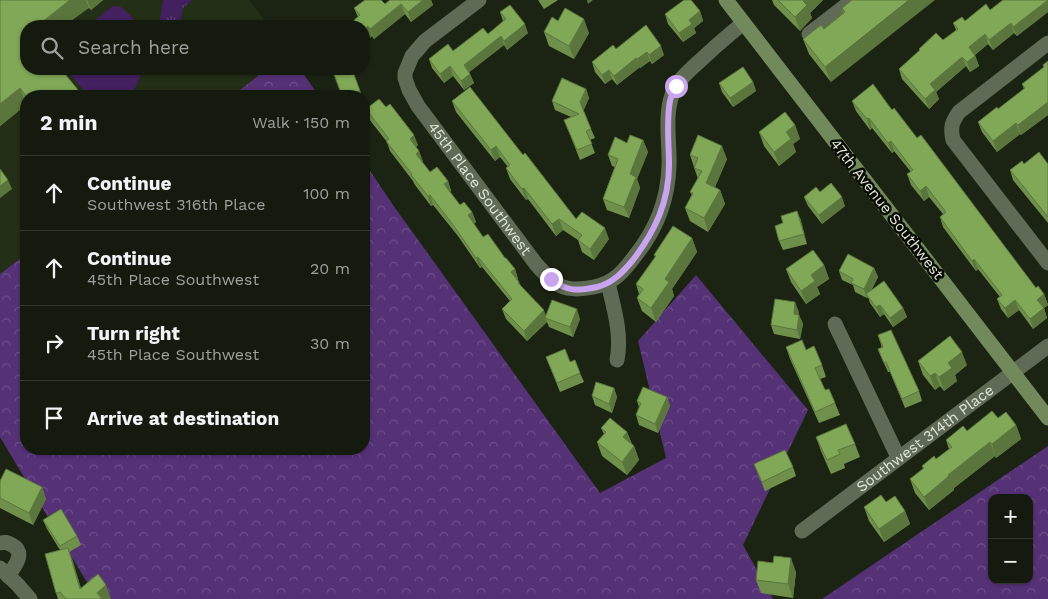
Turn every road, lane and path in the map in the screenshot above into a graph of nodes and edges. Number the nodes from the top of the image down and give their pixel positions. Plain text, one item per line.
1 (479, 0) edge
2 (726, 0) edge
3 (852, 0) edge
4 (743, 22) junction
5 (809, 34) edge
6 (1048, 43) edge
7 (1048, 263) edge
8 (608, 283) junction
9 (835, 324) dead end
10 (1048, 346) edge
11 (617, 360) dead end
12 (1012, 373) junction
13 (1048, 418) edge
14 (898, 458) junction
15 (802, 531) dead end
16 (0, 543) edge
17 (4, 572) edge
18 (30, 599) edge

1 - 8 street, 45th Place Southwest
2 - 4 main road, 47th Avenue Southwest
3 - 5 street
4 - 8 street, 45th Place Southwest
4 - 12 main road, 47th Avenue Southwest
6 - 7 street
8 - 11 street
9 - 14 street
10 - 12 street, Southwest 314th Place
12 - 13 main road, 47th Avenue Southwest
12 - 14 street, Southwest 314th Place
14 - 15 street, Southwest 314th Place
16 - 17 street
17 - 18 street

